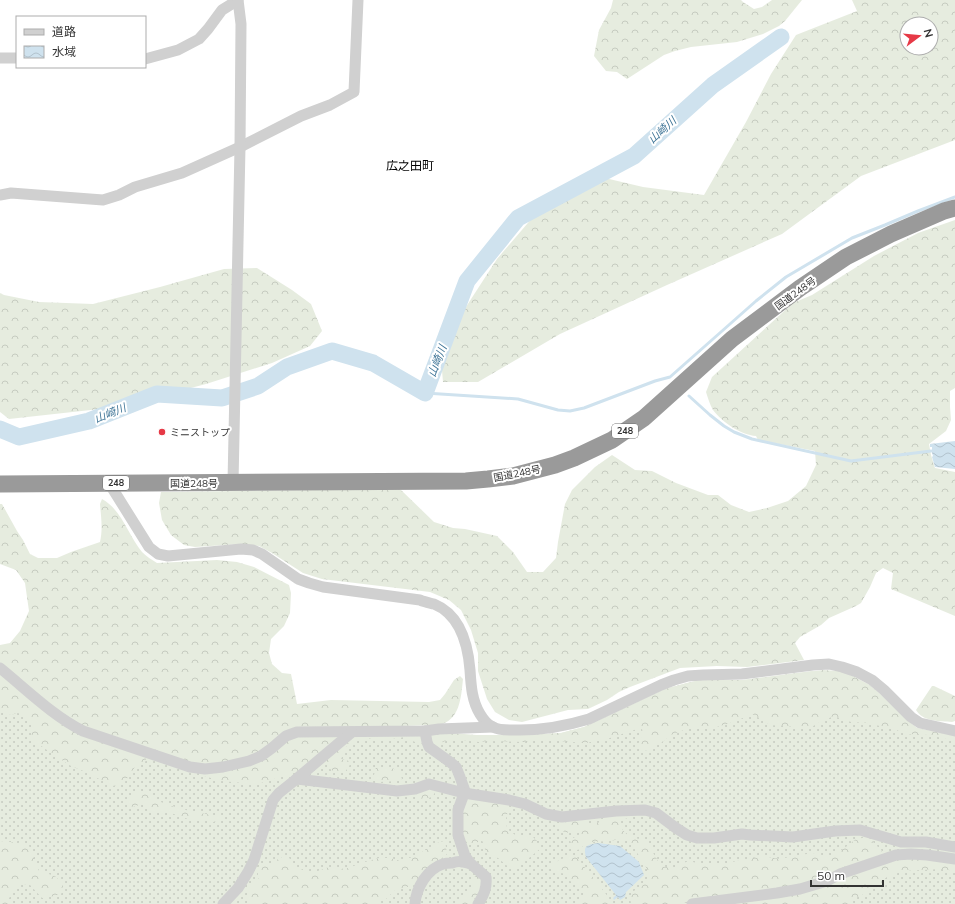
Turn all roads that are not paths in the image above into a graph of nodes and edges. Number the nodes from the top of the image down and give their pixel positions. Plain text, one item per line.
1 (238, 0) edge
2 (358, 0) edge
3 (0, 58) edge
4 (16, 58) edge
5 (146, 60) edge
6 (240, 147) junction
7 (0, 195) edge
8 (955, 208) edge
9 (109, 483) junction
10 (233, 483) junction
11 (0, 484) edge
12 (0, 668) edge
13 (493, 727) junction
14 (425, 731) junction
15 (955, 731) edge
16 (352, 732) junction
17 (297, 779) junction
18 (464, 793) junction
19 (955, 847) edge
20 (955, 859) edge
21 (471, 864) junction
22 (223, 904) edge
23 (415, 904) edge
24 (478, 904) edge
25 (692, 904) edge

1 - 5 street
1 - 6 street
2 - 6 street
3 - 4 street
6 - 7 street
6 - 10 street
8 - 10 highway, 国道248号 / 248
9 - 10 highway, 国道248号 / 248
9 - 11 highway, 国道248号 / 248
9 - 13 street
12 - 16 street
13 - 14 street
13 - 15 street
14 - 16 street
14 - 18 street
16 - 17 street
17 - 18 street
17 - 22 street
18 - 19 street
18 - 21 street
20 - 25 street
21 - 23 street
21 - 24 street

